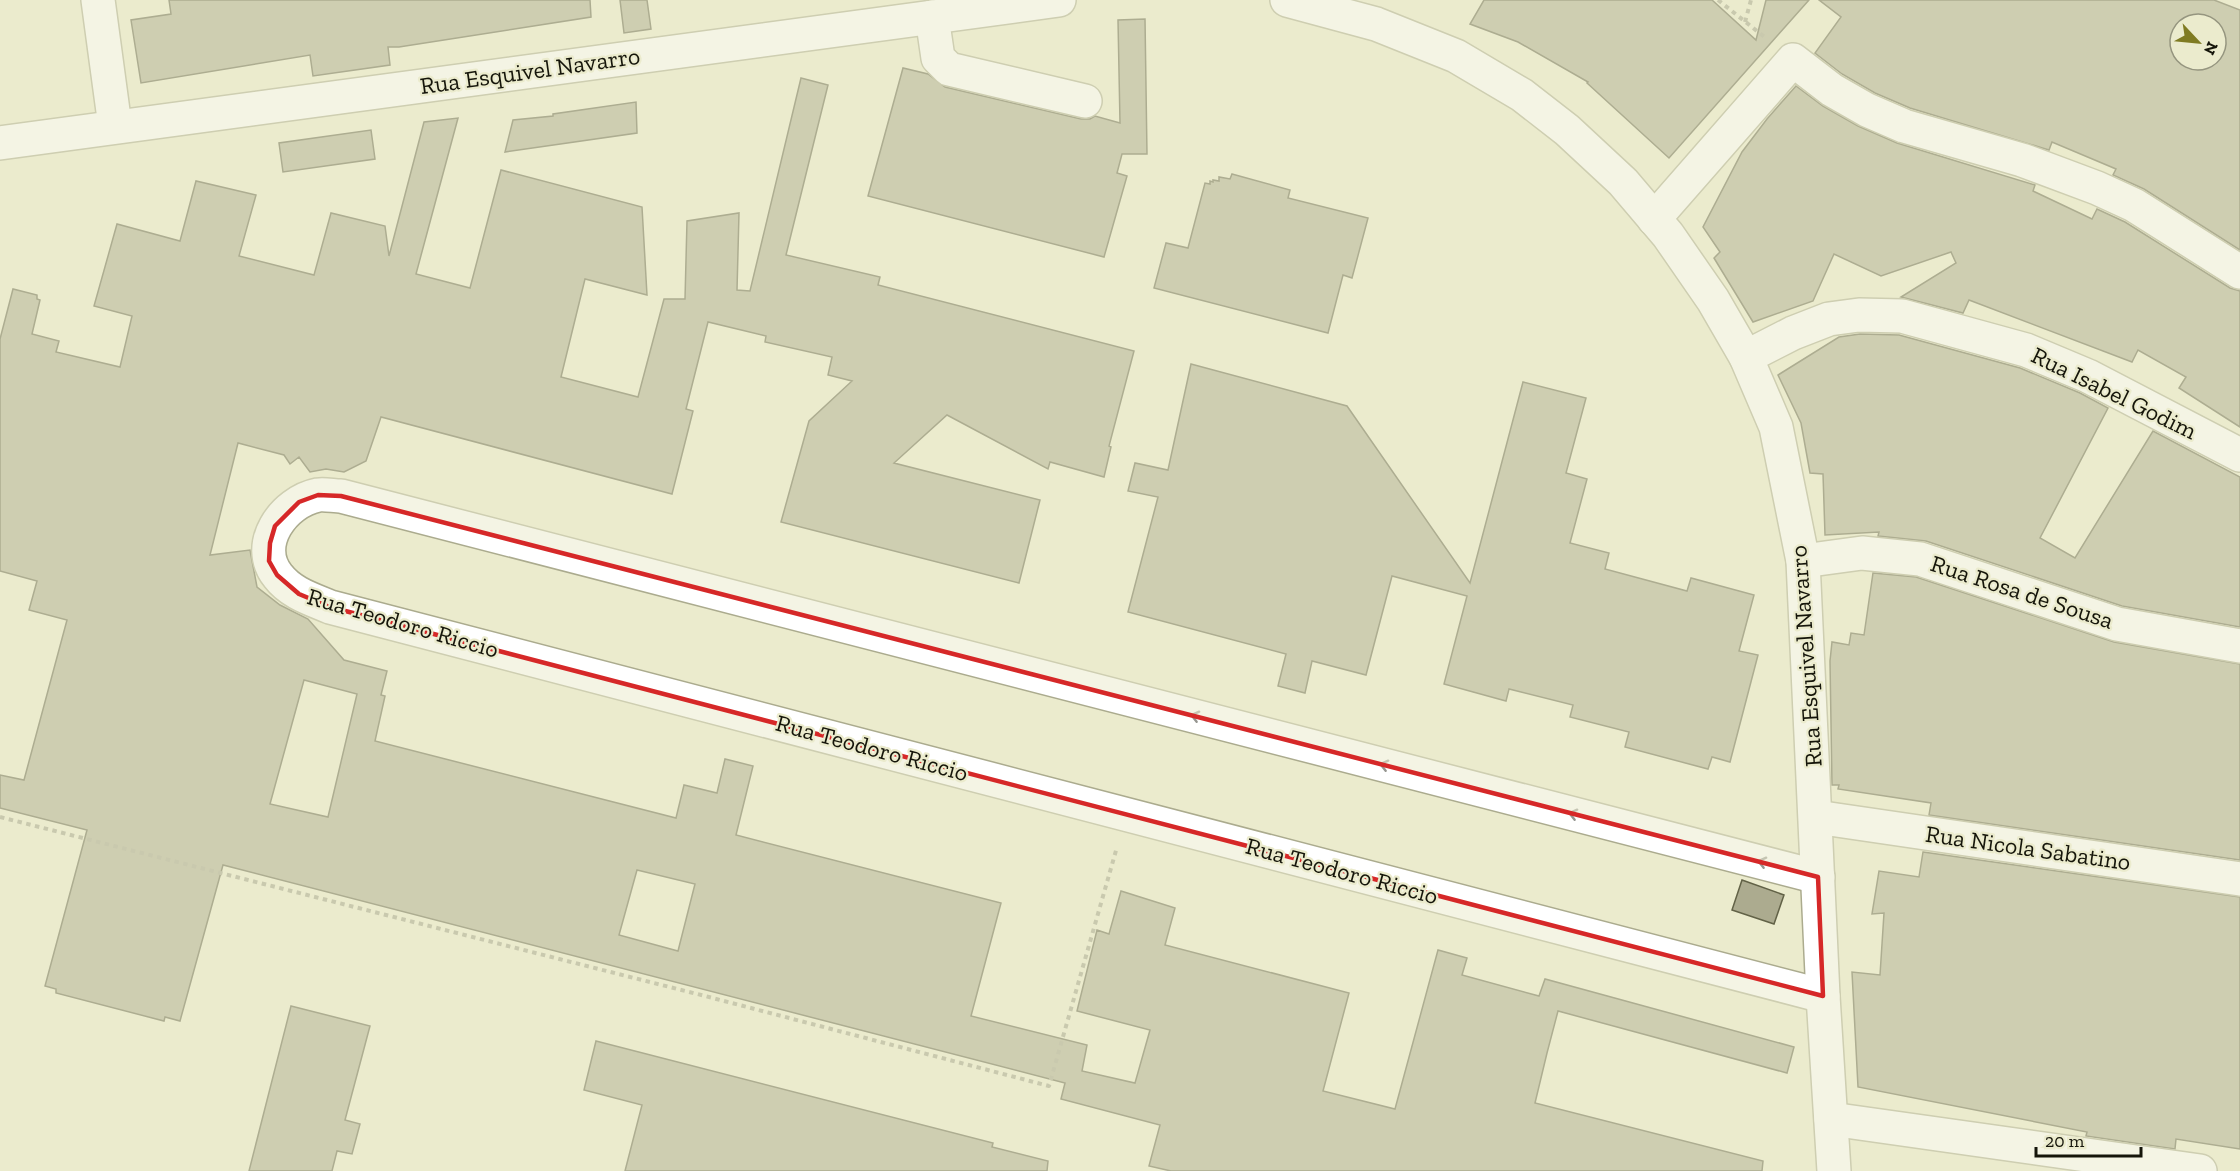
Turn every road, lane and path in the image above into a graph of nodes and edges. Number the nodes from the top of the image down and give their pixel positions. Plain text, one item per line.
1 (98, 0) edge
2 (1059, 0) edge
3 (1287, 0) edge
4 (1718, 0) edge
5 (1751, 0) edge
6 (932, 17) junction
7 (1745, 22) junction
8 (1793, 60) junction
9 (1085, 101) dead end
10 (115, 126) junction
11 (0, 143) edge
12 (1654, 219) junction
13 (2240, 272) edge
14 (1746, 357) junction
15 (2240, 455) edge
16 (1803, 561) junction
17 (2240, 646) edge
18 (1126, 814) junction
19 (0, 817) edge
20 (1816, 817) junction
21 (1818, 877) junction
22 (2240, 879) edge
23 (1822, 996) junction
24 (1831, 1119) junction
25 (1833, 1171) edge
26 (2200, 1171) edge

1 - 10 street
2 - 6 street, Rua Esquivel Navarro
3 - 12 street, Rua Esquivel Navarro
4 - 7 path
5 - 7 path
6 - 9 street
6 - 10 street, Rua Esquivel Navarro
7 - 8 path
8 - 12 street
8 - 13 street
10 - 11 street, Rua Esquivel Navarro
12 - 14 street, Rua Esquivel Navarro
14 - 15 street, Rua Isabel Godim
14 - 16 street, Rua Esquivel Navarro
16 - 17 street, Rua Rosa de Sousa
16 - 20 street, Rua Esquivel Navarro
18 - 19 path
21 -> 18 street, Rua Teodoro Riccio
18 - 23 street, Rua Teodoro Riccio
20 - 21 street, Rua Esquivel Navarro
20 - 22 street, Rua Nicola Sabatino
21 - 23 street, Rua Esquivel Navarro
23 - 24 street, Rua Esquivel Navarro
24 - 25 street, Rua Esquivel Navarro
24 - 26 street

